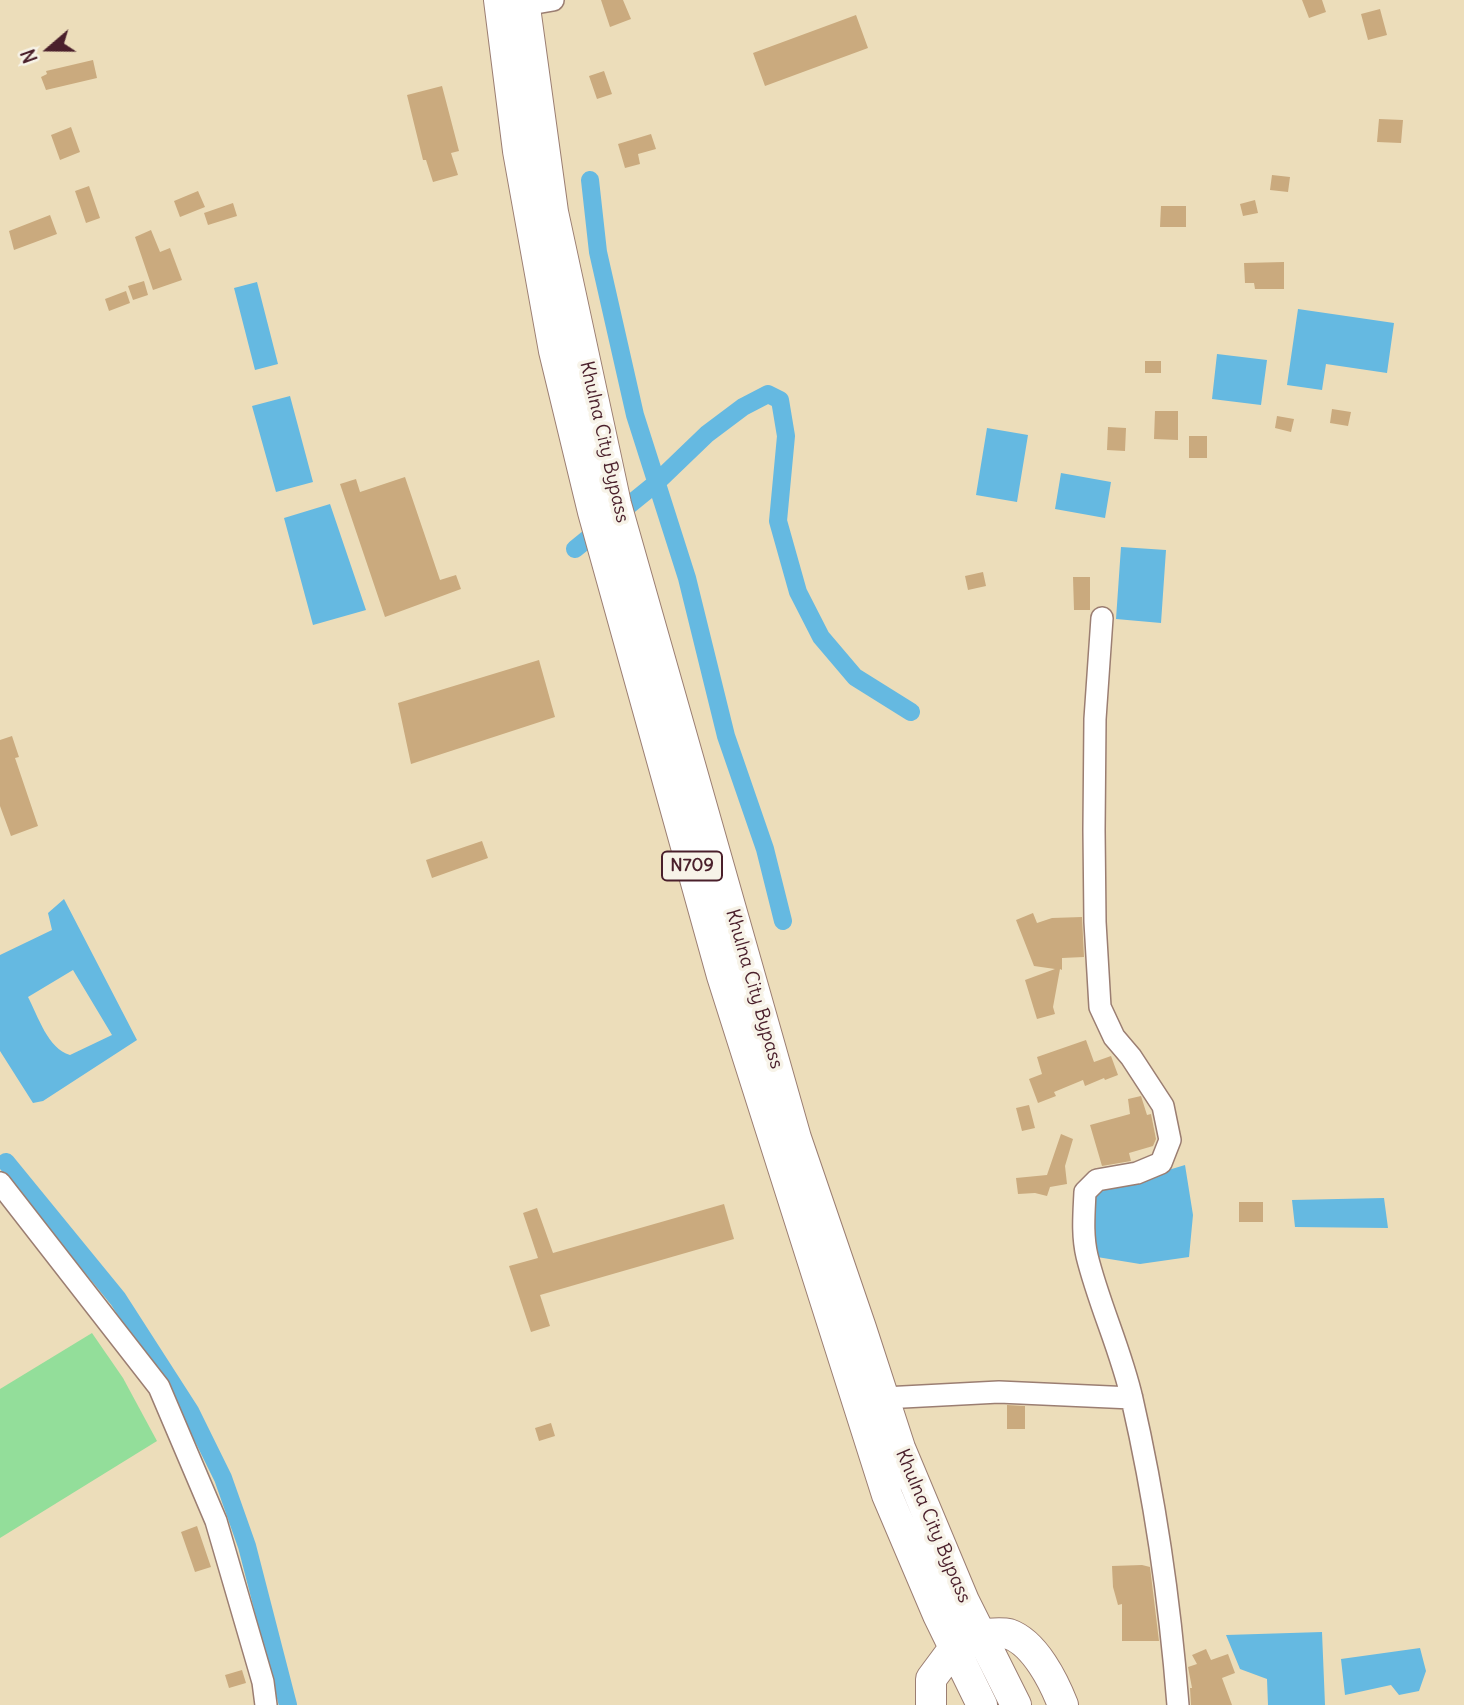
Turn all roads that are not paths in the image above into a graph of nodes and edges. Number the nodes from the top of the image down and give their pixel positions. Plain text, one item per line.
1 (525, 1) edge
2 (1102, 618) dead end
3 (0, 1183) edge
4 (884, 1398) junction
5 (1132, 1398) junction
6 (980, 1634) junction
7 (954, 1648) junction
8 (266, 1705) edge
9 (931, 1705) edge
10 (982, 1705) edge
11 (1016, 1705) edge
12 (1063, 1705) edge
13 (1178, 1705) edge

1 - 4 highway, Khulna City Bypass / N709
1 - 7 highway, Khulna City Bypass / N709
2 - 5 street
3 - 8 street
4 - 5 street
4 - 6 highway, Khulna City Bypass / N709
5 - 13 street
6 - 11 highway, Khulna City Bypass / N709
6 - 12 highway
7 - 9 highway
7 - 10 highway, Khulna City Bypass / N709

